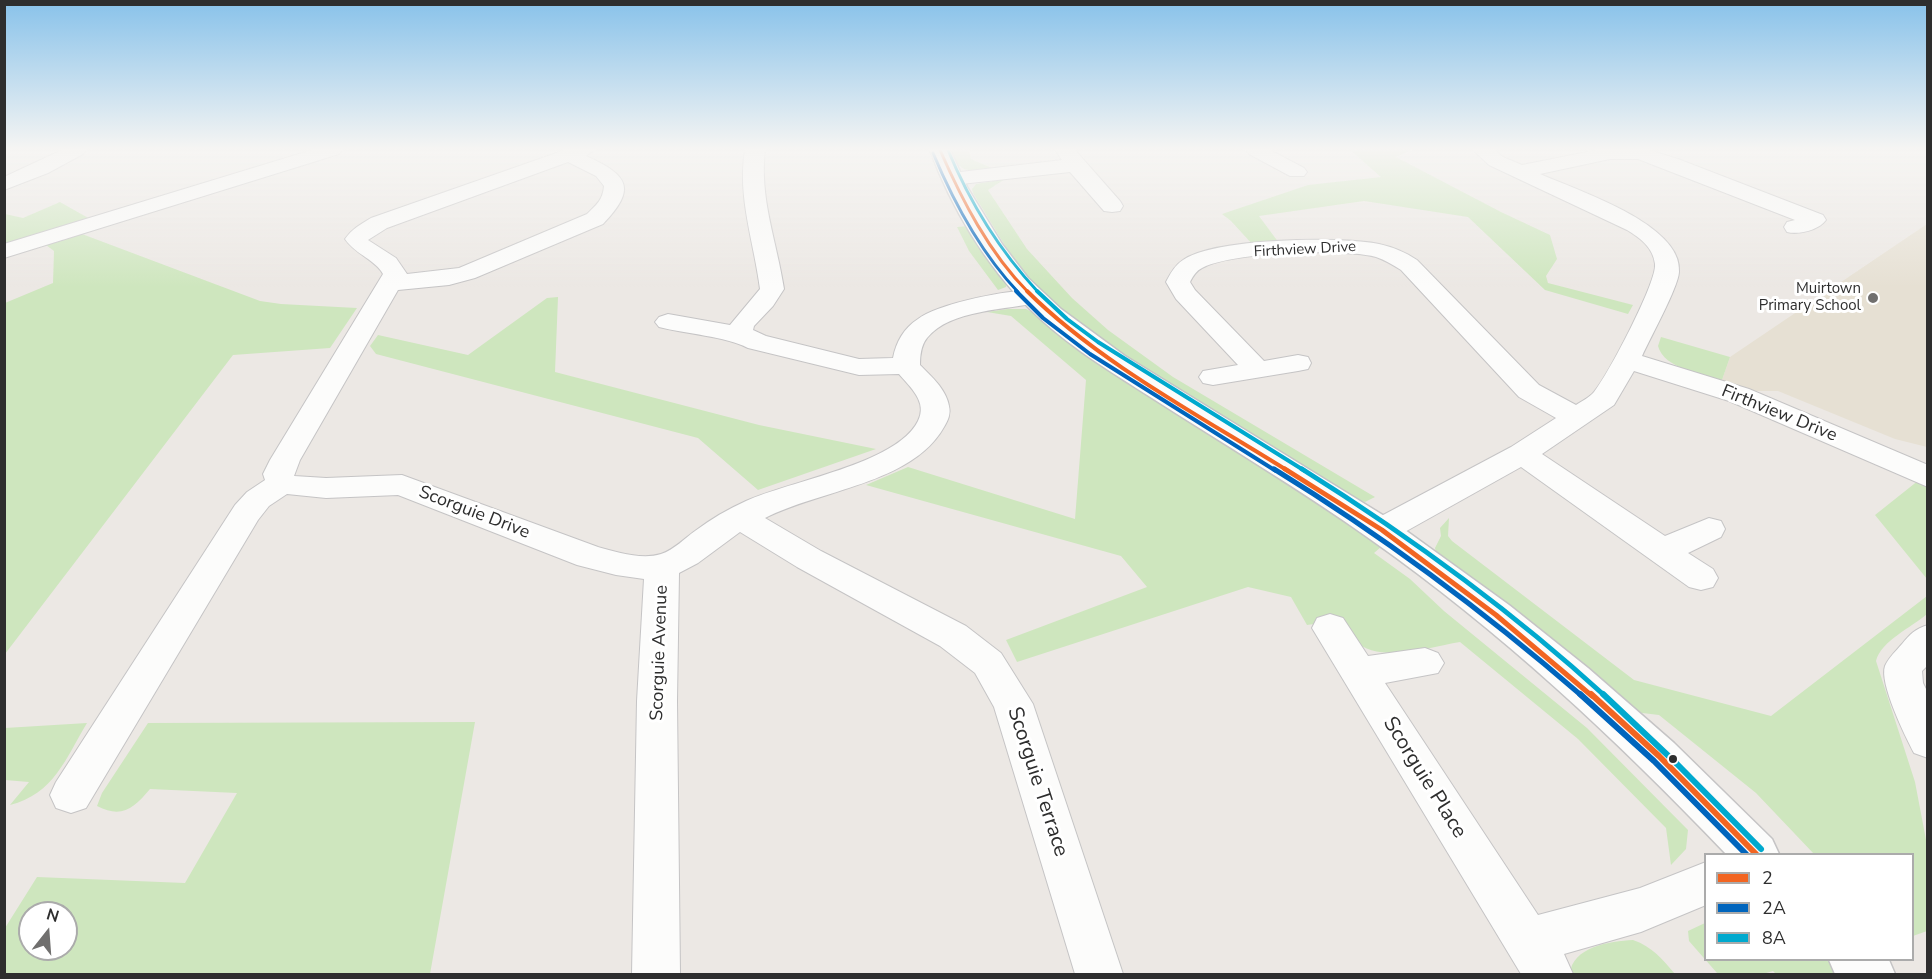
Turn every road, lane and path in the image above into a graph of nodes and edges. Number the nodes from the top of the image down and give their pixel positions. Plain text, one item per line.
1 (184, 196) edge
2 (456, 196) edge
3 (614, 196) edge
4 (753, 196) edge
5 (962, 196) edge
6 (1103, 196) edge
7 (1570, 196) edge
8 (1753, 196) edge
9 (1112, 206) dead end
10 (1795, 227) dead end
11 (4, 251) edge
12 (392, 283) junction
13 (1032, 297) junction
14 (668, 322) dead end
15 (739, 333) junction
16 (1627, 360) junction
17 (1298, 363) dead end
18 (906, 366) junction
19 (1258, 370) junction
20 (1213, 376) dead end
21 (1579, 417) junction
22 (1522, 453) junction
23 (1928, 477) edge
24 (282, 483) junction
25 (740, 517) junction
26 (1709, 529) dead end
27 (1382, 530) junction
28 (1663, 552) junction
29 (662, 566) junction
30 (1701, 578) dead end
31 (1330, 628) dead end
32 (1928, 639) edge
33 (1425, 663) dead end
34 (1358, 672) junction
35 (1928, 741) edge
36 (71, 795) dead end
37 (1754, 853) edge
38 (1704, 884) edge
39 (1538, 958) edge
40 (1855, 961) edge
41 (656, 975) edge
42 (1099, 975) edge
43 (1869, 975) edge

1 - 11 street
2 - 12 street
3 - 12 street
4 - 15 street
5 - 13 street
6 - 9 street
7 - 16 street
8 - 10 street
12 - 24 street
13 - 18 street
13 - 27 street
14 - 15 street
15 - 18 street
16 - 21 street
16 - 23 street, Firthview Drive
17 - 19 street
18 - 25 street, Scorguie Avenue
19 - 20 street
19 - 21 street, Firthview Drive
21 - 22 street
22 - 27 street
22 - 28 street
24 - 29 street, Scorguie Drive
24 - 36 street
25 - 29 street, Scorguie Avenue
25 - 42 street, Scorguie Terrace
26 - 28 street
27 - 37 street
28 - 30 street
29 - 41 street, Scorguie Avenue
31 - 34 street, Scorguie Place
32 - 35 street
33 - 34 street
34 - 39 street, Scorguie Place
38 - 39 street, Scorguie Place
40 - 43 street

